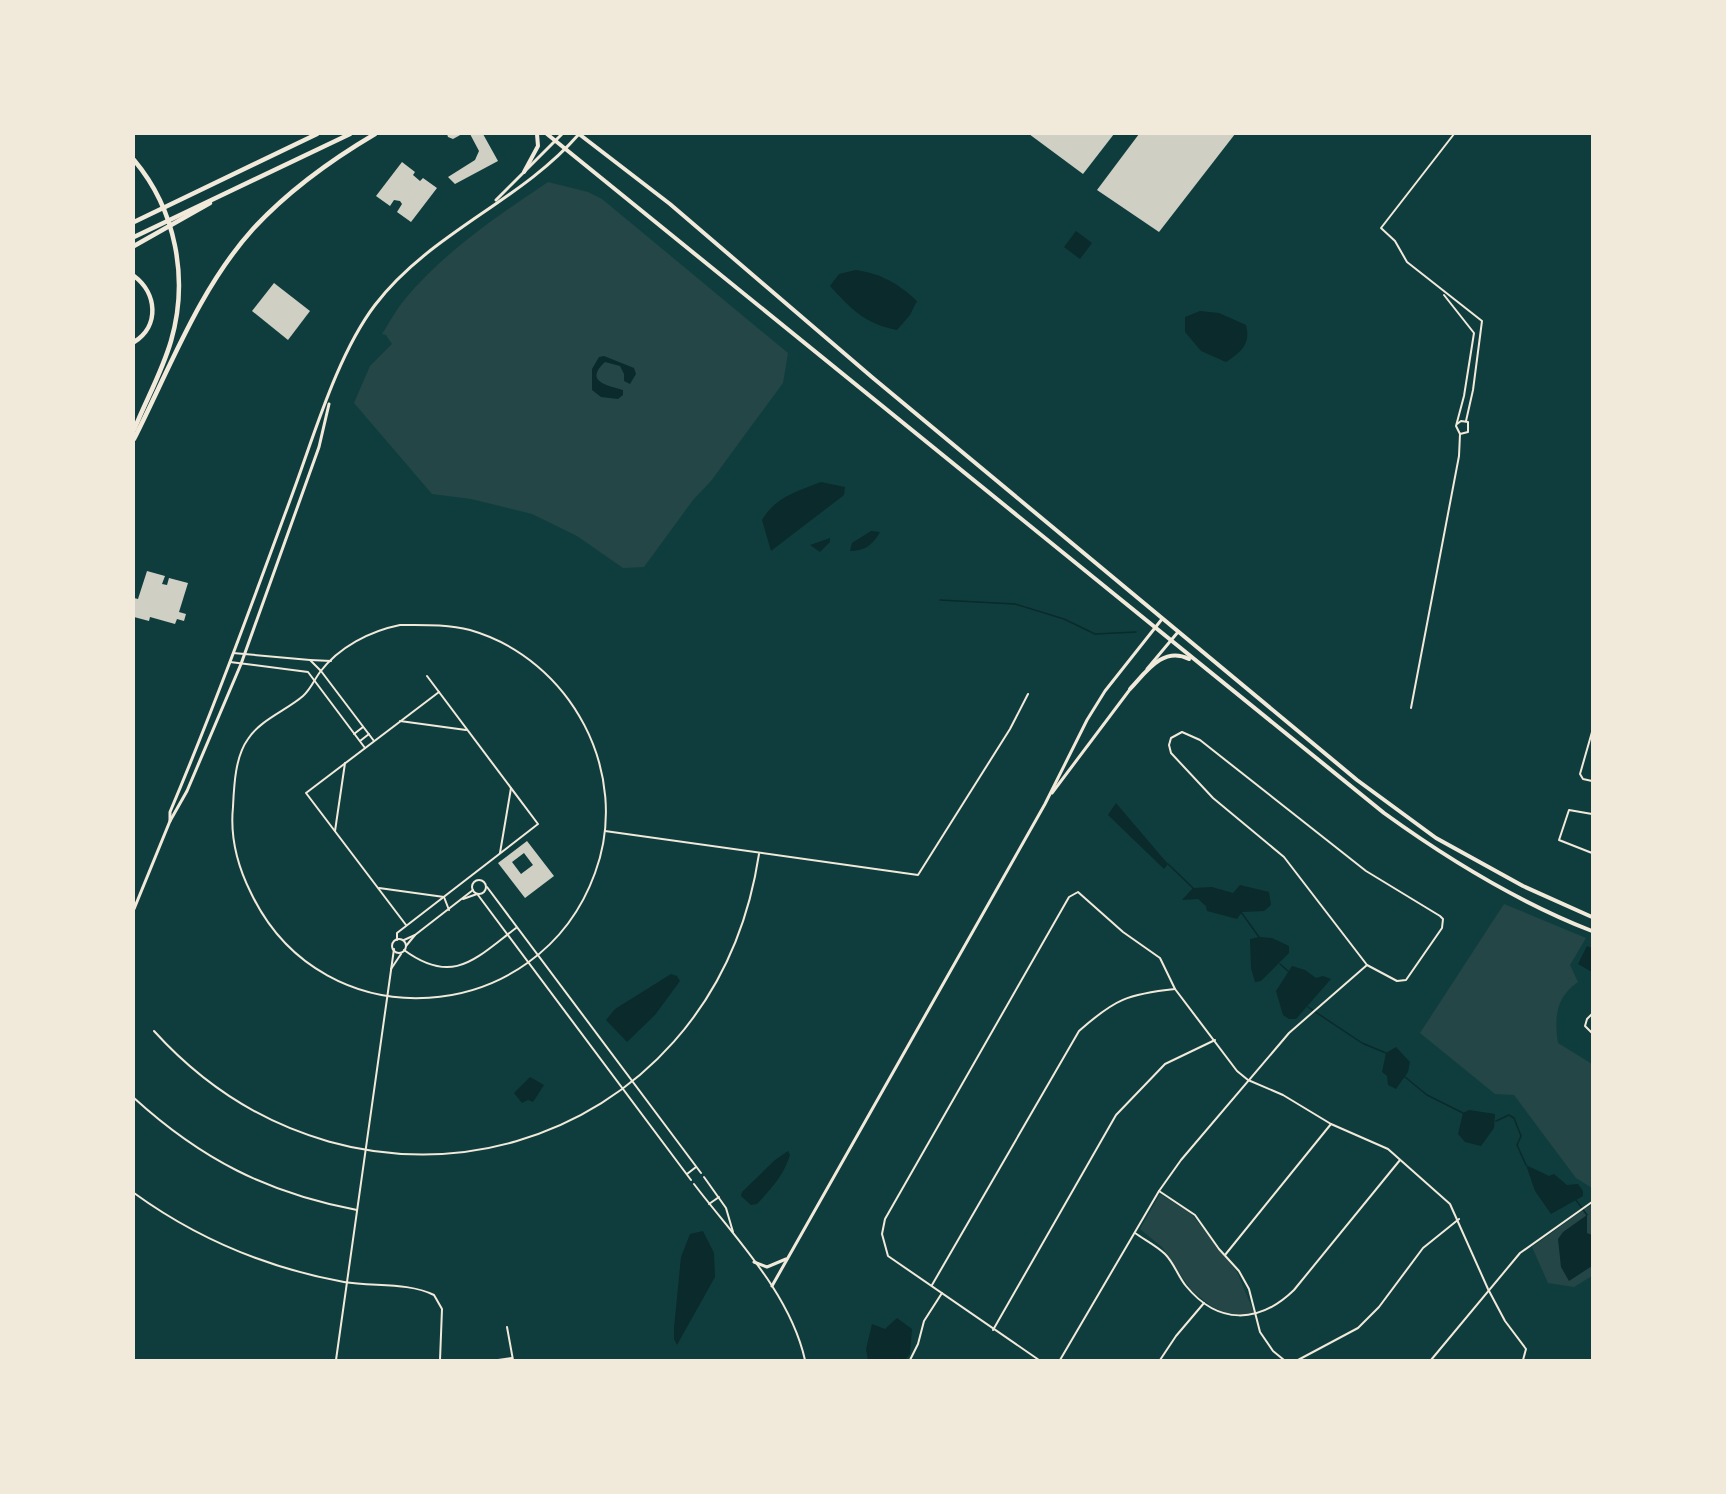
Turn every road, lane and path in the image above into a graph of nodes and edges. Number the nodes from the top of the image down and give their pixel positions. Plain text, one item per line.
1 (318, 134) edge
2 (350, 134) edge
3 (375, 134) edge
4 (537, 134) edge
5 (547, 134) edge
6 (562, 134) edge
7 (579, 134) edge
8 (1454, 134) edge
9 (556, 141) junction
10 (566, 149) junction
11 (134, 160) edge
12 (524, 172) junction
13 (493, 203) junction
14 (185, 215) junction
15 (134, 222) edge
16 (134, 237) edge
17 (134, 246) edge
18 (134, 276) edge
19 (1442, 292) junction
20 (134, 342) edge
21 (332, 391) junction
22 (1466, 421) junction
23 (1457, 424) junction
24 (134, 430) edge
25 (1460, 434) junction
26 (134, 439) edge
27 (1162, 619) junction
28 (1154, 629) junction
29 (1178, 632) junction
30 (1169, 641) junction
31 (233, 653) junction
32 (245, 653) junction
33 (310, 660) junction
34 (332, 661) junction
35 (230, 662) junction
36 (241, 663) junction
37 (1198, 663) junction
38 (321, 671) junction
39 (427, 676) dead end
40 (314, 682) junction
41 (1130, 689) junction
42 (439, 692) junction
43 (1028, 694) dead end
44 (1411, 708) dead end
45 (400, 722) junction
46 (363, 727) junction
47 (468, 730) junction
48 (1593, 732) edge
49 (354, 734) junction
50 (369, 734) junction
51 (359, 741) junction
52 (374, 741) junction
53 (1588, 746) junction
54 (1593, 747) edge
55 (365, 748) junction
56 (345, 763) junction
57 (1593, 781) edge
58 (511, 788) junction
59 (1045, 804) junction
60 (1593, 814) edge
61 (170, 821) junction
62 (335, 831) junction
63 (605, 831) junction
64 (1593, 853) edge
65 (759, 854) junction
66 (500, 855) junction
67 (475, 873) junction
68 (467, 879) junction
69 (480, 880) junction
70 (472, 886) junction
71 (487, 887) junction
72 (378, 888) junction
73 (473, 890) junction
74 (477, 894) junction
75 (444, 897) junction
76 (463, 899) junction
77 (134, 909) edge
78 (449, 910) junction
79 (1593, 917) edge
80 (406, 926) junction
81 (516, 927) junction
82 (1593, 931) edge
83 (415, 935) junction
84 (506, 935) junction
85 (397, 940) junction
86 (403, 940) junction
87 (406, 946) junction
88 (394, 949) junction
89 (403, 951) junction
90 (538, 956) junction
91 (528, 963) junction
92 (1367, 965) junction
93 (390, 972) junction
94 (1175, 989) junction
95 (387, 997) junction
96 (1593, 1014) edge
97 (154, 1031) dead end
98 (1593, 1034) edge
99 (1215, 1040) junction
100 (1248, 1080) junction
101 (632, 1082) junction
102 (622, 1089) junction
103 (134, 1098) edge
104 (1331, 1124) junction
105 (366, 1151) junction
106 (1400, 1159) junction
107 (696, 1167) junction
108 (701, 1173) dead end
109 (687, 1174) junction
110 (704, 1177) dead end
111 (691, 1180) dead end
112 (694, 1184) dead end
113 (1159, 1191) junction
114 (134, 1193) edge
115 (719, 1197) junction
116 (1593, 1202) edge
117 (710, 1204) junction
118 (357, 1210) junction
119 (1459, 1219) junction
120 (733, 1232) junction
121 (1135, 1233) junction
122 (1224, 1255) junction
123 (787, 1259) junction
124 (754, 1263) junction
125 (346, 1283) junction
126 (772, 1286) junction
127 (932, 1286) junction
128 (1488, 1289) junction
129 (942, 1293) junction
130 (1204, 1303) junction
131 (1256, 1315) junction
132 (507, 1327) dead end
133 (993, 1330) junction
134 (512, 1359) edge
135 (336, 1360) edge
136 (440, 1360) edge
137 (498, 1360) edge
138 (805, 1360) edge
139 (910, 1360) edge
140 (1039, 1360) edge
141 (1060, 1360) edge
142 (1160, 1360) edge
143 (1284, 1360) edge
144 (1298, 1360) edge
145 (1431, 1360) edge
146 (1523, 1360) edge

1 - 15 highway
2 - 14 highway
3 - 26 highway
4 - 12 main road
5 - 9 main road
6 - 9 main road
7 - 10 main road
7 - 27 main road
8 - 19 street
9 - 10 main road
9 - 12 main road
10 - 13 main road
10 - 28 main road
11 - 24 highway
12 - 13 main road
13 - 21 main road
14 - 16 highway
14 - 17 highway
18 - 20 highway
19 - 22 street
19 - 23 street
21 - 31 main road
21 - 32 main road
22 - 23 street
22 - 25 street
23 - 25 street
25 - 44 street
27 - 28 main road
27 - 29 main road
28 - 30 main road
28 - 59 main road
29 - 30 main road
29 - 79 main road
30 - 37 main road
30 - 41 main road
31 - 32 street
31 - 35 main road
32 - 33 street
32 - 36 main road
33 - 34 street
33 - 38 street
34 - 38 street
34 - 63 street
35 - 36 street
35 - 61 main road
36 - 40 street
36 - 61 main road
37 - 41 main road
37 - 82 main road
38 - 40 street
38 - 46 street
39 - 42 street
40 - 49 street
40 - 95 street
41 - 59 main road
42 - 45 street
42 - 47 street
43 - 65 street
45 - 47 street
45 - 52 street
46 - 49 street
46 - 50 street
47 - 58 street
48 - 53 street
49 - 51 street
50 - 51 street
50 - 52 street
51 - 55 street
52 - 55 street
53 - 54 street
53 - 57 street
55 - 56 street
56 - 62 street
56 - 62 street
58 - 66 street
58 - 66 street
59 - 123 main road
60 - 64 street
61 - 77 main road
62 - 72 street
63 - 65 street
63 - 90 street
65 - 101 street
66 - 67 street
67 - 68 street
67 - 69 street
68 - 70 street
68 - 75 street
69 - 70 street
69 - 71 street
70 - 73 street
71 - 74 street
71 - 81 street
72 - 75 street
72 - 80 street
73 - 74 street
73 - 76 street
74 - 76 street
74 - 84 street
75 - 78 street
75 - 80 street
76 - 78 street
78 - 83 street
80 - 85 street
81 - 84 street
81 - 90 street
83 - 86 street
83 - 87 street
84 - 89 street
84 - 91 street
85 - 86 street
85 - 88 street
86 - 87 street
87 - 89 street
88 - 89 street
88 - 93 street
89 - 93 street
90 - 91 street
90 - 101 street
91 - 95 street
91 - 102 street
92 - 92 street
92 - 100 street
93 - 95 street
94 - 99 street
94 - 127 street
94 - 127 street
95 - 105 street
96 - 98 street
97 - 105 street
99 - 100 street
99 - 133 street
100 - 104 street
100 - 113 street
101 - 102 street
101 - 107 street
102 - 105 street
102 - 109 street
103 - 118 street
104 - 106 street
104 - 122 street
105 - 118 street
106 - 119 street
106 - 131 street
107 - 108 street
107 - 109 street
109 - 111 street
110 - 115 street
112 - 117 street
113 - 121 street
113 - 122 street
114 - 125 street
115 - 117 street
115 - 120 street
116 - 128 street
117 - 120 street
118 - 125 street
119 - 128 street
119 - 144 street
120 - 124 street
121 - 130 street
121 - 141 street
122 - 131 street
123 - 124 main road
123 - 126 main road
124 - 126 street
125 - 135 street
125 - 136 street
126 - 138 street
127 - 129 street
128 - 145 street
128 - 146 street
129 - 133 street
129 - 139 street
130 - 131 street
130 - 142 street
131 - 143 street
132 - 134 street
133 - 140 street
134 - 137 street

